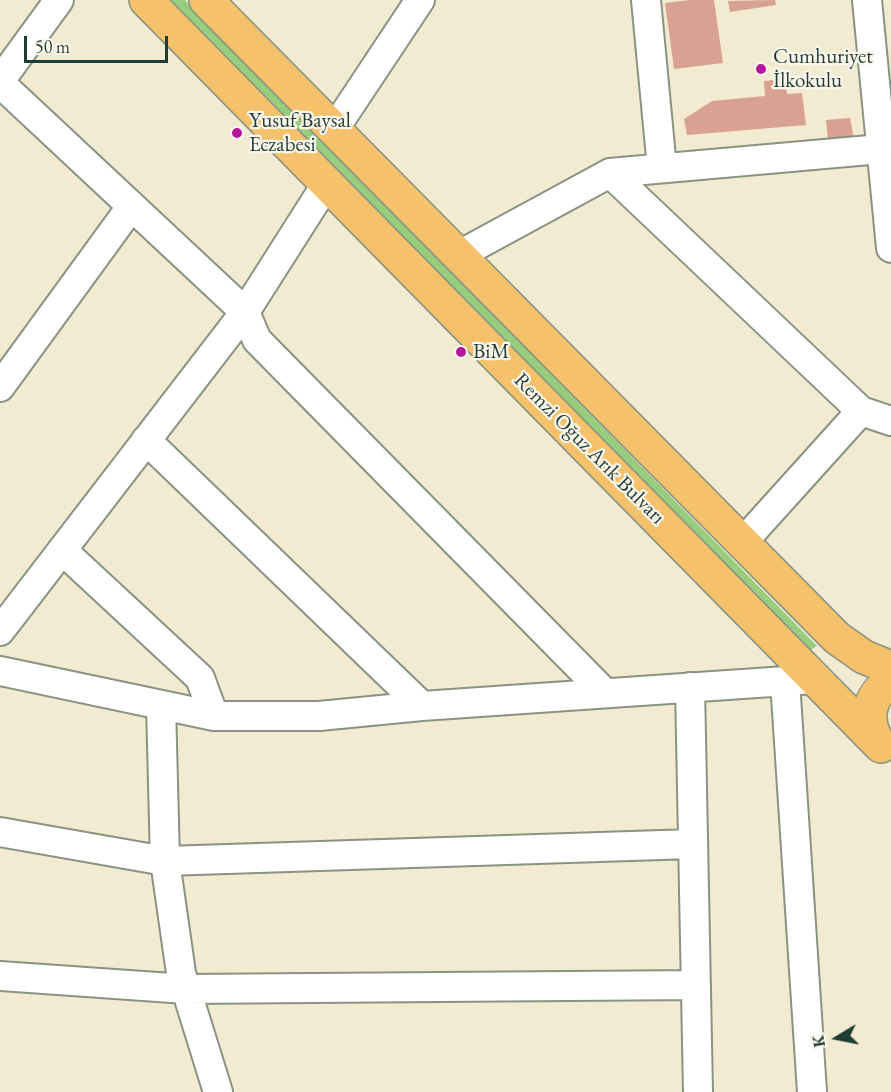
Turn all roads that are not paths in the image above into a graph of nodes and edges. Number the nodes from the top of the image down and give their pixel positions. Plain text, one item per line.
1 (59, 0) edge
2 (146, 0) edge
3 (206, 0) edge
4 (420, 0) edge
5 (646, 0) edge
6 (867, 0) edge
7 (0, 82) edge
8 (335, 128) junction
9 (881, 149) junction
10 (662, 168) junction
11 (610, 173) junction
12 (327, 183) junction
13 (130, 207) junction
14 (891, 248) edge
15 (459, 255) junction
16 (245, 312) junction
17 (0, 387) edge
18 (861, 411) junction
19 (891, 421) edge
20 (146, 440) junction
21 (742, 543) junction
22 (62, 550) junction
23 (0, 631) edge
24 (891, 668) edge
25 (0, 671) edge
26 (800, 680) junction
27 (891, 682) edge
28 (690, 687) junction
29 (606, 693) junction
30 (161, 705) junction
31 (422, 706) junction
32 (214, 716) junction
33 (888, 752) edge
34 (0, 832) edge
35 (693, 844) junction
36 (165, 861) junction
37 (0, 976) edge
38 (696, 985) junction
39 (186, 988) junction
40 (219, 1092) edge
41 (698, 1092) edge
42 (812, 1092) edge

1 - 7 street
2 - 12 main road, Remzi Oğuz Arık Bulvarı
3 - 8 main road, Remzi Oğuz Arık Bulvarı
4 - 8 street
5 - 10 street
6 - 9 street
7 - 13 street
8 - 15 main road, Remzi Oğuz Arık Bulvarı
9 - 10 street
9 - 14 street
10 - 11 street
11 - 15 street
11 - 18 street
12 - 16 street
12 - 26 main road, Remzi Oğuz Arık Bulvarı
13 - 16 street
13 - 17 street
15 - 21 main road, Remzi Oğuz Arık Bulvarı
16 - 20 street
16 - 29 street
18 - 19 street
18 - 21 street
20 - 22 street
20 - 31 street
21 - 24 main road, Remzi Oğuz Arık Bulvarı
22 - 23 street
22 - 32 street
25 - 30 street
26 - 28 street
26 - 33 main road, Remzi Oğuz Arık Bulvarı
26 - 42 street
27 - 33 main road
28 - 29 street
28 - 35 street
29 - 31 street
30 - 32 street
30 - 36 street
31 - 32 street
34 - 36 street
35 - 36 street
35 - 38 street
36 - 39 street
37 - 39 street
38 - 39 street
38 - 41 street
39 - 40 street

